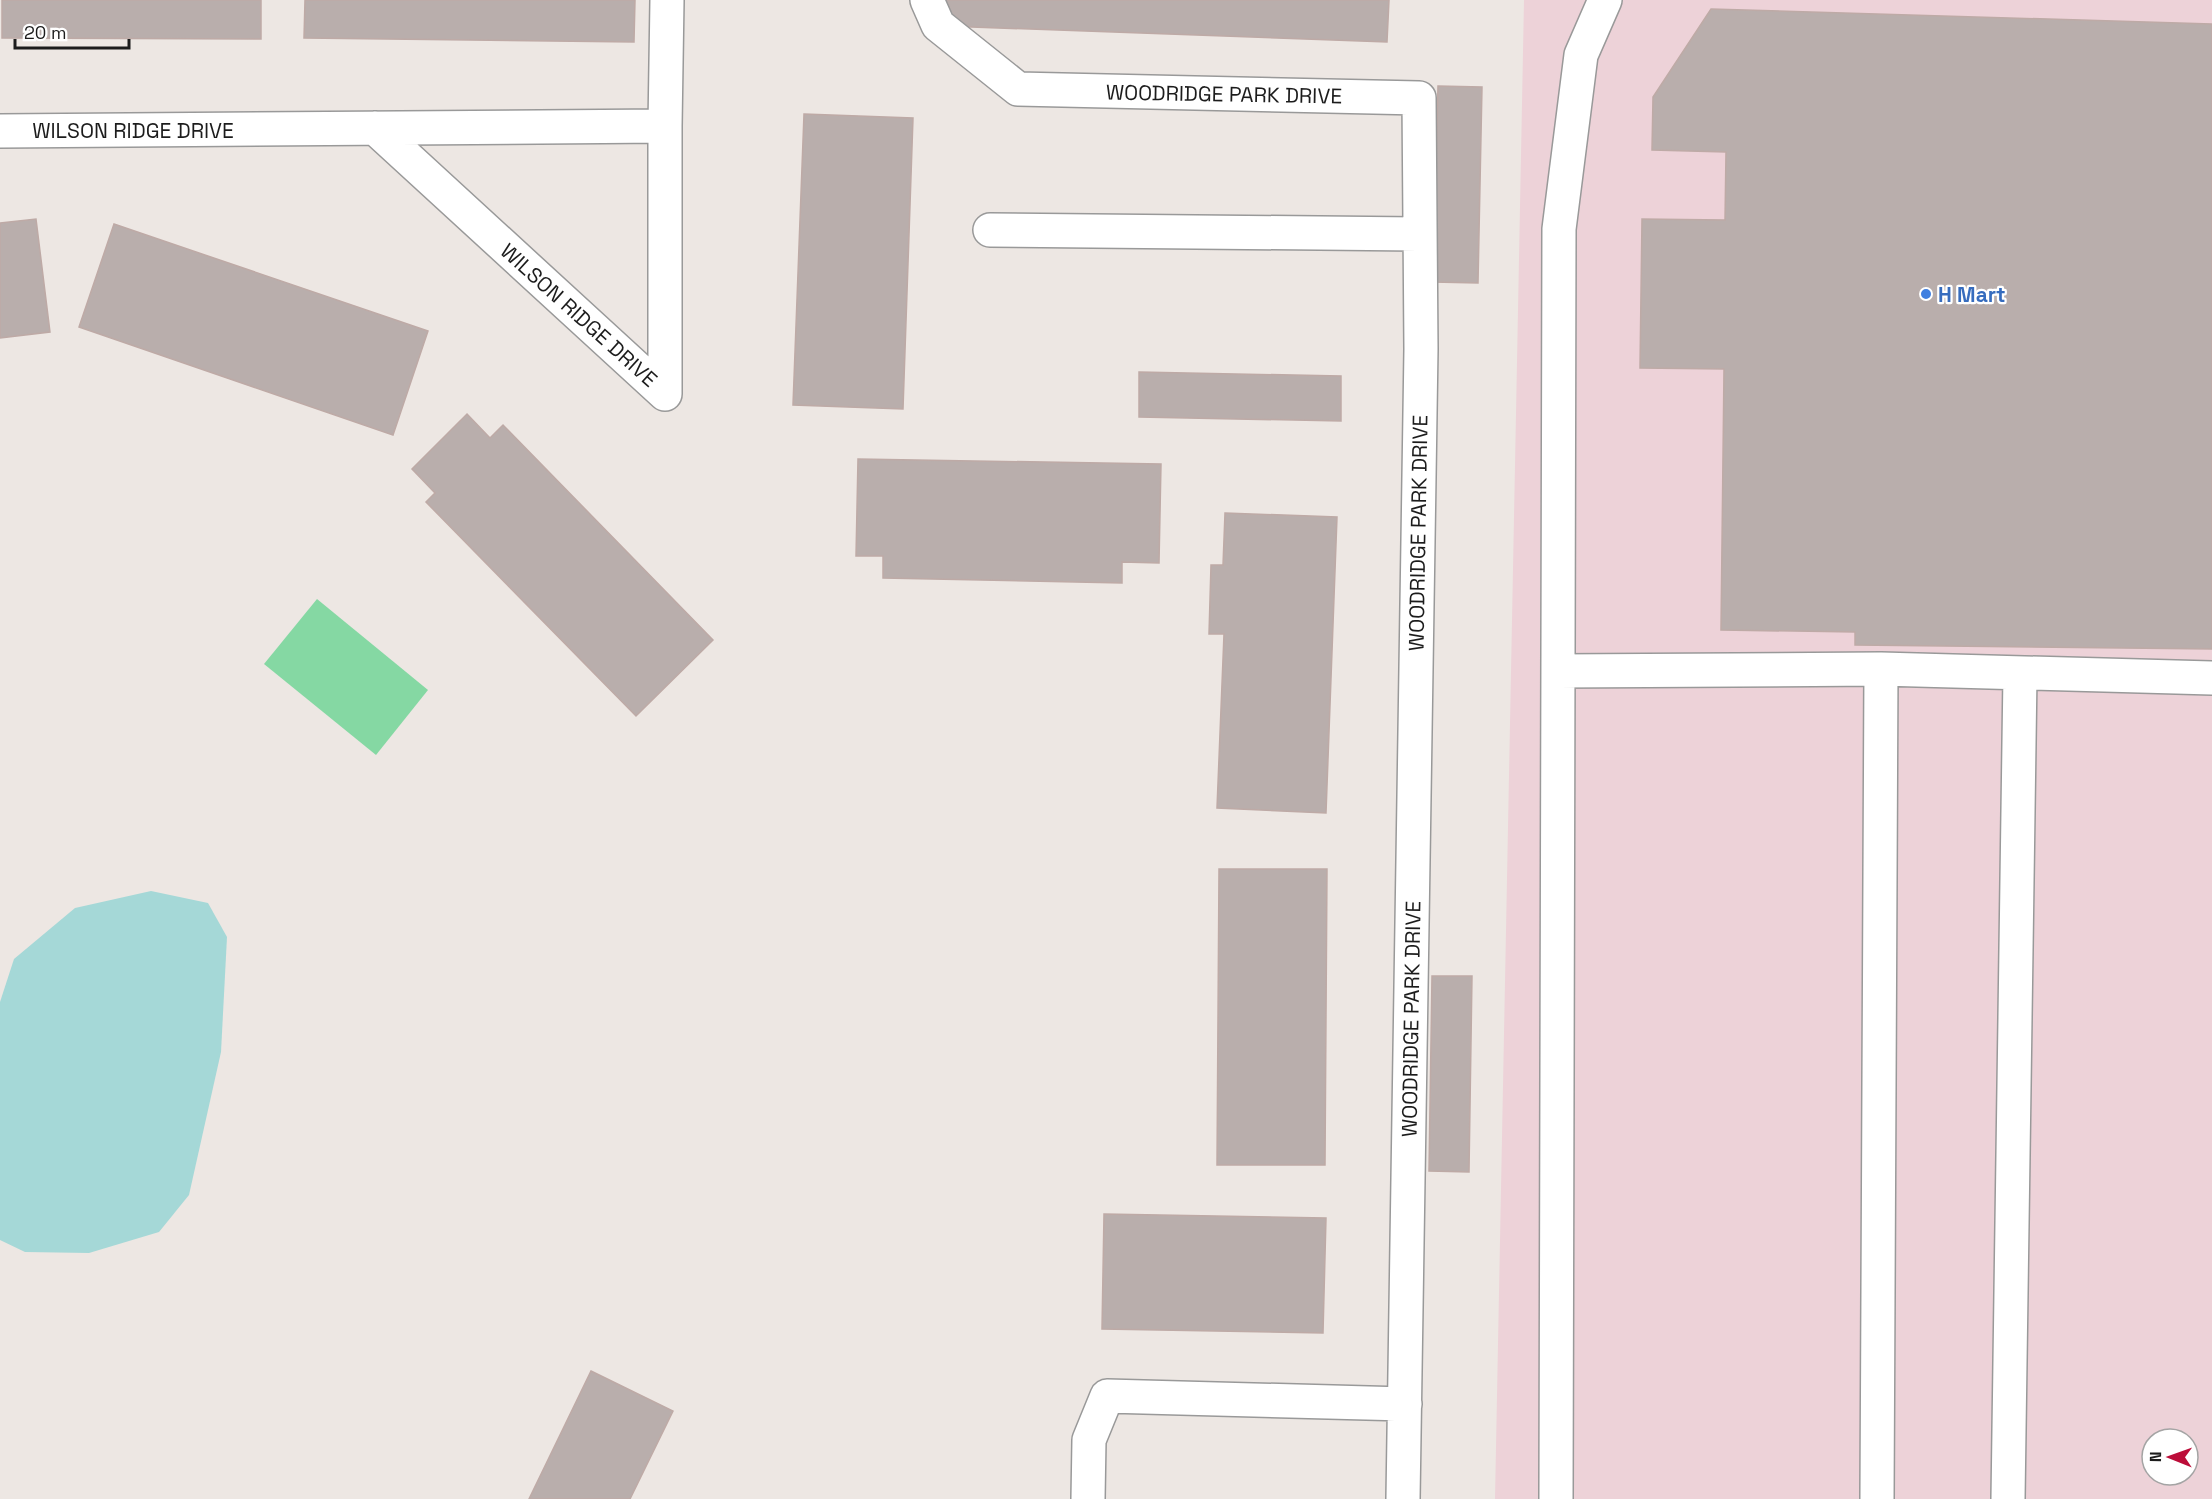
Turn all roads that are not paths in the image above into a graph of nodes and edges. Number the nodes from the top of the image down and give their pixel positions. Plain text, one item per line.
1 (667, 0) edge
2 (927, 0) edge
3 (1605, 0) edge
4 (665, 126) junction
5 (375, 128) junction
6 (0, 131) edge
7 (990, 230) dead end
8 (1418, 234) junction
9 (1881, 669) junction
10 (1558, 671) junction
11 (2020, 674) junction
12 (2212, 678) edge
13 (1405, 1404) junction
14 (1088, 1499) edge
15 (1402, 1499) edge
16 (1556, 1499) edge
17 (1878, 1499) edge
18 (2008, 1499) edge

1 - 4 street, WILSON RIDGE DRIVE
2 - 8 street, WOODRIDGE PARK DRIVE
3 - 10 street
4 - 5 street, WILSON RIDGE DRIVE
4 - 5 street, WILSON RIDGE DRIVE
5 - 6 street, WILSON RIDGE DRIVE
7 - 8 street
8 - 13 street, WOODRIDGE PARK DRIVE
9 - 10 street
9 - 11 street
9 - 17 street
10 - 16 street
11 - 12 street
11 - 18 street
13 - 14 street
13 - 15 street, WOODRIDGE PARK DRIVE

